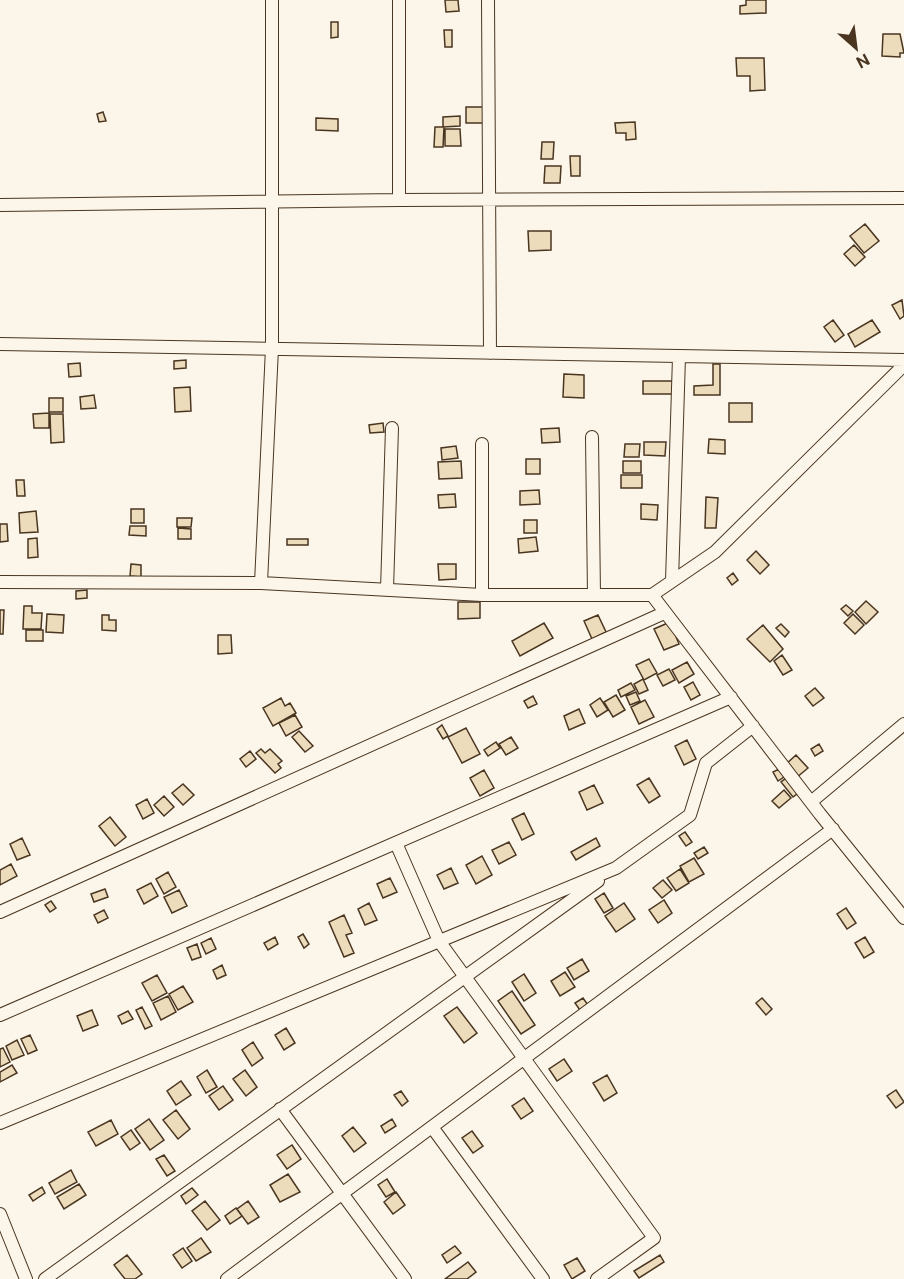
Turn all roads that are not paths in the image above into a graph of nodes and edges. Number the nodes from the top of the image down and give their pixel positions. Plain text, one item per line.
1 (272, 0) edge
2 (399, 0) edge
3 (488, 0) edge
4 (904, 198) edge
5 (489, 199) junction
6 (399, 200) junction
7 (272, 201) junction
8 (0, 205) edge
9 (0, 344) edge
10 (272, 348) junction
11 (490, 353) junction
12 (679, 357) junction
13 (904, 360) edge
14 (904, 365) edge
15 (392, 428) dead end
16 (592, 437) dead end
17 (482, 444) dead end
18 (672, 581) junction
19 (0, 582) edge
20 (261, 583) junction
21 (387, 590) junction
22 (594, 595) junction
23 (652, 595) junction
24 (482, 596) junction
25 (664, 613) junction
26 (731, 697) junction
27 (904, 724) edge
28 (753, 726) junction
29 (811, 802) junction
30 (833, 829) junction
31 (396, 843) junction
32 (616, 868) junction
33 (0, 912) edge
34 (904, 918) edge
35 (439, 941) junction
36 (464, 977) junction
37 (0, 1015) edge
38 (524, 1059) junction
39 (280, 1109) junction
40 (0, 1123) edge
41 (432, 1127) junction
42 (341, 1194) junction
43 (0, 1214) edge
44 (26, 1279) edge
45 (45, 1279) edge
46 (227, 1279) edge
47 (405, 1279) edge
48 (543, 1279) edge
49 (597, 1279) edge

1 - 7 street
2 - 6 street
3 - 5 street
4 - 5 street
5 - 6 street
5 - 11 street
6 - 7 street
7 - 8 street
7 - 10 street
9 - 10 street
10 - 11 street
10 - 20 street
11 - 12 street
12 - 13 street
12 - 18 street
14 - 18 street
15 - 21 street
16 - 22 street
17 - 24 street
18 - 23 street
19 - 20 street
20 - 21 street
21 - 24 street
22 - 23 street
22 - 24 street
23 - 25 street
25 - 26 street
25 - 33 street
26 - 28 street
26 - 31 street
27 - 29 street
28 - 29 street
28 - 32 street
29 - 30 street
30 - 34 street
30 - 38 street
31 - 35 street
31 - 37 street
32 - 35 street
32 - 36 street
35 - 36 street
35 - 40 street
36 - 38 street
36 - 39 street
38 - 41 street
38 - 49 street
39 - 42 street
39 - 45 street
41 - 42 street
41 - 48 street
42 - 46 street
42 - 47 street
43 - 44 street

